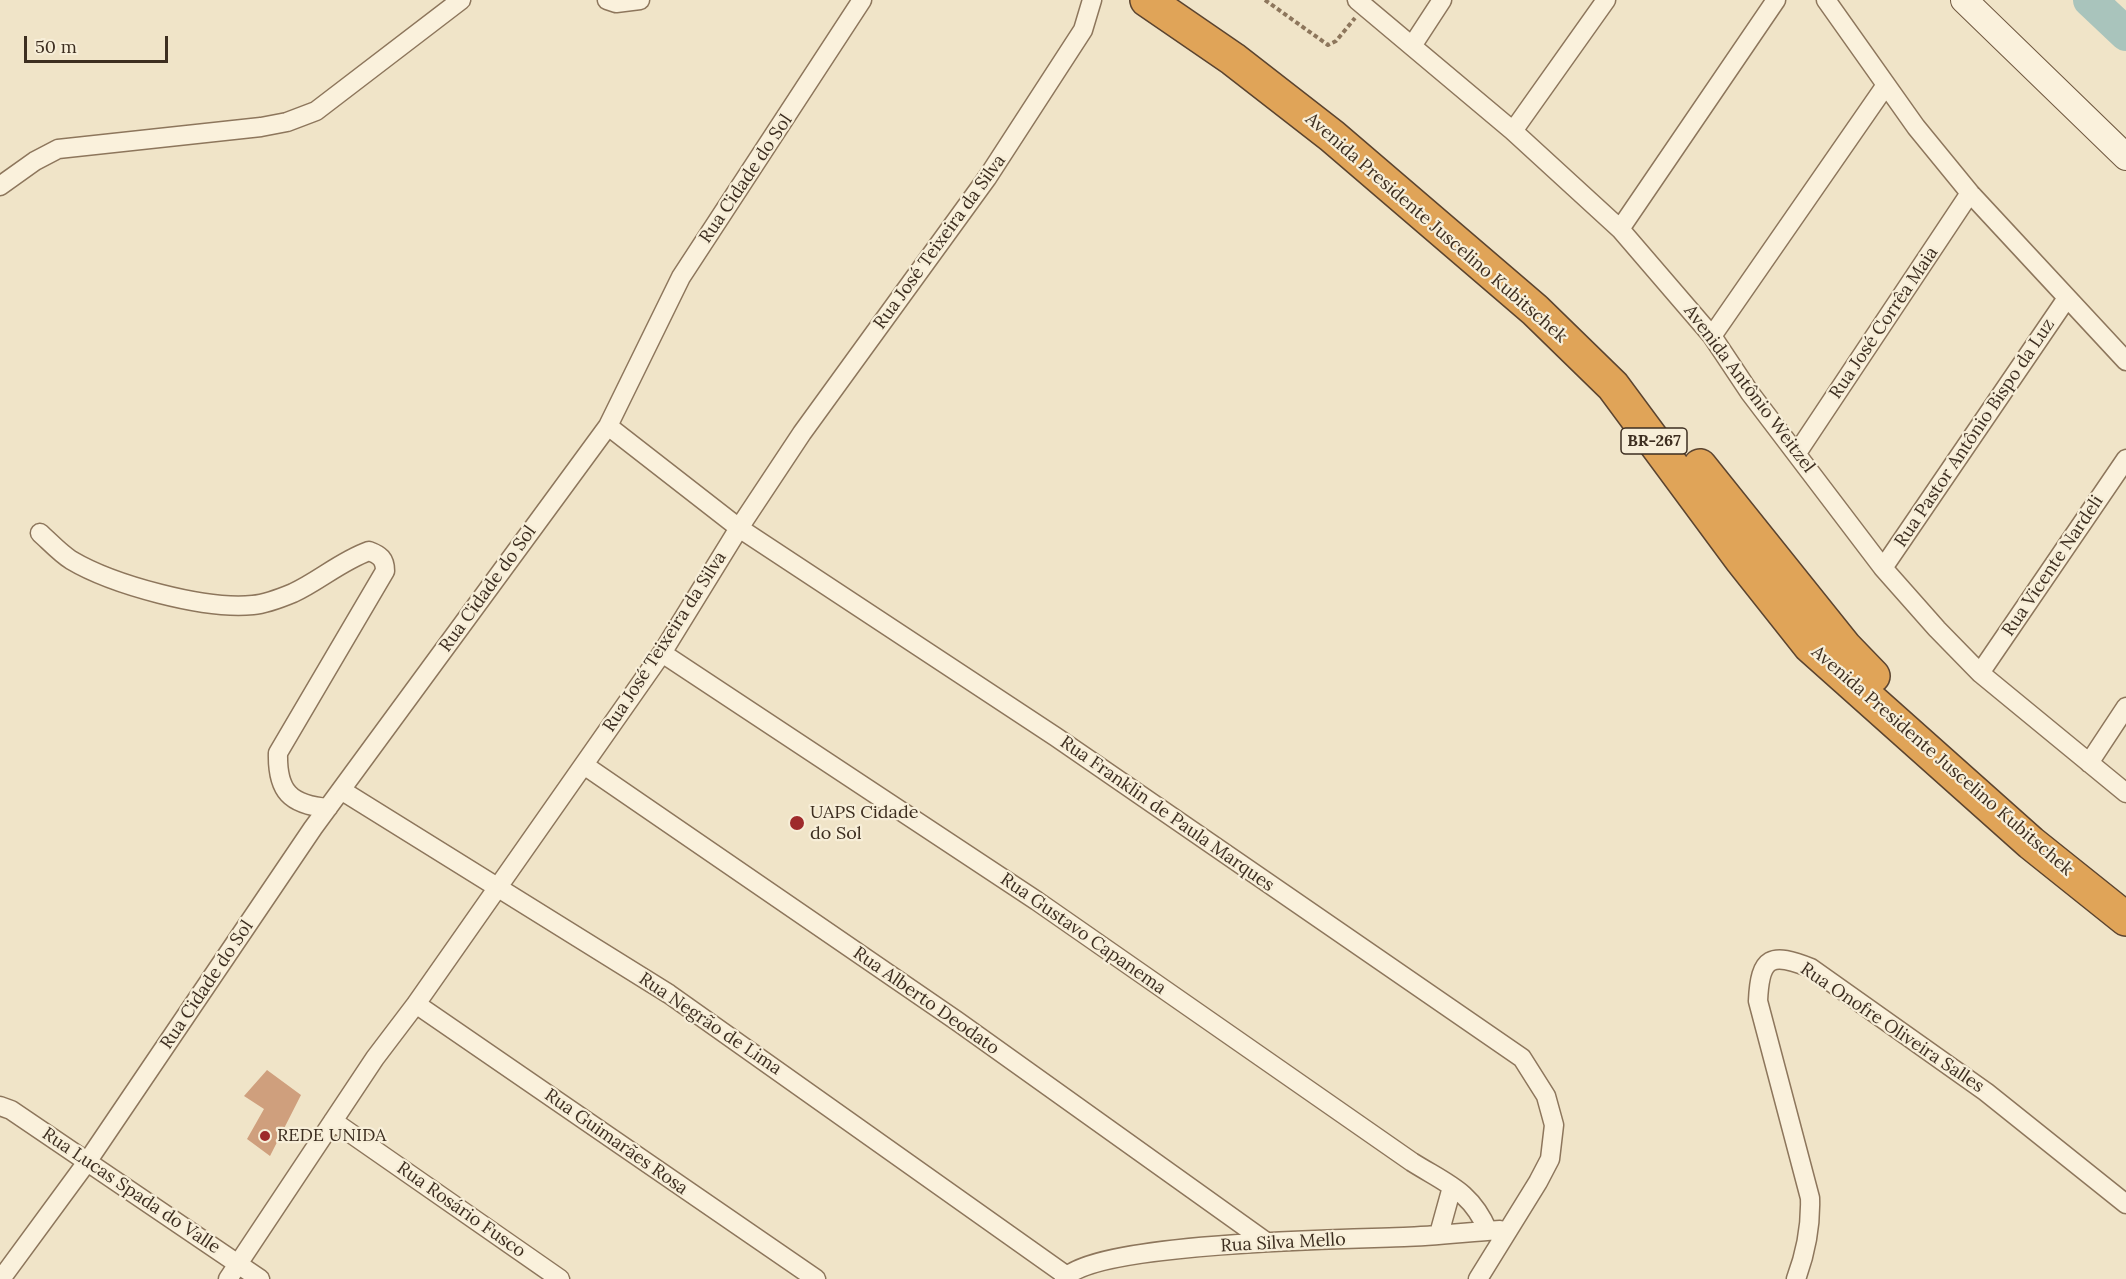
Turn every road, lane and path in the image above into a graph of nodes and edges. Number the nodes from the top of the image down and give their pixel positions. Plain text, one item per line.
1 (461, 0) edge
2 (607, 0) edge
3 (640, 0) edge
4 (862, 0) edge
5 (1092, 0) edge
6 (1147, 0) edge
7 (1188, 0) edge
8 (1265, 0) edge
9 (1442, 0) edge
10 (1606, 0) edge
11 (1776, 0) edge
12 (1826, 0) edge
13 (1964, 0) edge
14 (1360, 3) edge
15 (1412, 46) junction
16 (1886, 86) junction
17 (1513, 131) junction
18 (2126, 157) edge
19 (0, 186) edge
20 (1970, 193) junction
21 (1620, 229) junction
22 (2067, 298) junction
23 (1712, 336) junction
24 (2126, 361) edge
25 (608, 426) junction
26 (1797, 453) junction
27 (2126, 459) edge
28 (739, 528) junction
29 (40, 533) dead end
30 (1883, 568) junction
31 (662, 653) junction
32 (1980, 673) junction
33 (2126, 707) edge
34 (2089, 763) junction
35 (584, 765) junction
36 (341, 790) junction
37 (2126, 793) edge
38 (328, 808) junction
39 (498, 885) junction
40 (2126, 894) edge
41 (2126, 919) edge
42 (416, 1004) junction
43 (0, 1106) edge
44 (333, 1121) junction
45 (87, 1162) junction
46 (1452, 1187) junction
47 (2126, 1204) edge
48 (1507, 1230) junction
49 (1488, 1231) junction
50 (1439, 1234) junction
51 (1265, 1241) junction
52 (233, 1271) edge
53 (1065, 1277) edge
54 (2, 1279) edge
55 (260, 1279) edge
56 (560, 1279) edge
57 (816, 1279) edge
58 (1478, 1279) edge
59 (1796, 1279) edge

1 - 19 street
2 - 3 street
4 - 25 street, Rua Cidade do Sol
5 - 28 street, Rua José Teixeira da Silva
6 - 41 highway, Avenida Presidente Juscelino Kubitschek / BR-267
7 - 40 highway, Avenida Presidente Juscelino Kubitschek / BR-267
8 - 14 path
9 - 15 street
10 - 17 street
11 - 21 street
12 - 16 street
13 - 18 main road
14 - 15 street, Avenida Antônio Weitzel
15 - 17 street, Avenida Antônio Weitzel
16 - 20 street
16 - 23 street
17 - 21 street, Avenida Antônio Weitzel
20 - 22 street
20 - 26 street, Rua José Corrêa Maia
21 - 23 street, Avenida Antônio Weitzel
22 - 24 street
22 - 30 street, Rua Pastor Antônio Bispo da Luz
23 - 26 street, Avenida Antônio Weitzel
25 - 28 street, Rua Franklin de Paula Marques
25 - 36 street, Rua Cidade do Sol
26 - 30 street, Avenida Antônio Weitzel
27 - 32 street, Rua Vicente Nardeli
28 - 31 street, Rua José Teixeira da Silva
28 - 48 street, Rua Franklin de Paula Marques
29 - 38 street
30 - 32 street, Avenida Antônio Weitzel
31 - 35 street, Rua José Teixeira da Silva
31 - 46 street, Rua Gustavo Capanema
32 - 34 street, Avenida Antônio Weitzel
33 - 34 street
34 - 37 street, Avenida Antônio Weitzel
35 - 39 street, Rua José Teixeira da Silva
35 - 51 street, Rua Alberto Deodato
36 - 38 street, Rua Cidade do Sol
36 - 39 street, Rua Negrão de Lima
38 - 45 street, Rua Cidade do Sol
39 - 42 street, Rua José Teixeira da Silva
39 - 53 street, Rua Negrão de Lima
42 - 44 street, Rua José Teixeira da Silva
42 - 57 street, Rua Guimarães Rosa
43 - 45 street, Rua Lucas Spada do Valle
44 - 52 street, Rua José Teixeira da Silva
44 - 56 street, Rua Rosário Fusco
45 - 52 street, Rua Lucas Spada do Valle
45 - 54 street
46 - 49 street, Rua Gustavo Capanema
46 - 50 street
47 - 59 street, Rua Onofre Oliveira Salles
48 - 49 street, Rua Silva Mello
48 - 58 street, Rua Franklin de Paula Marques
49 - 50 street, Rua Silva Mello
50 - 51 street, Rua Silva Mello
51 - 53 street, Rua Silva Mello
52 - 55 street, Rua Lucas Spada do Valle

